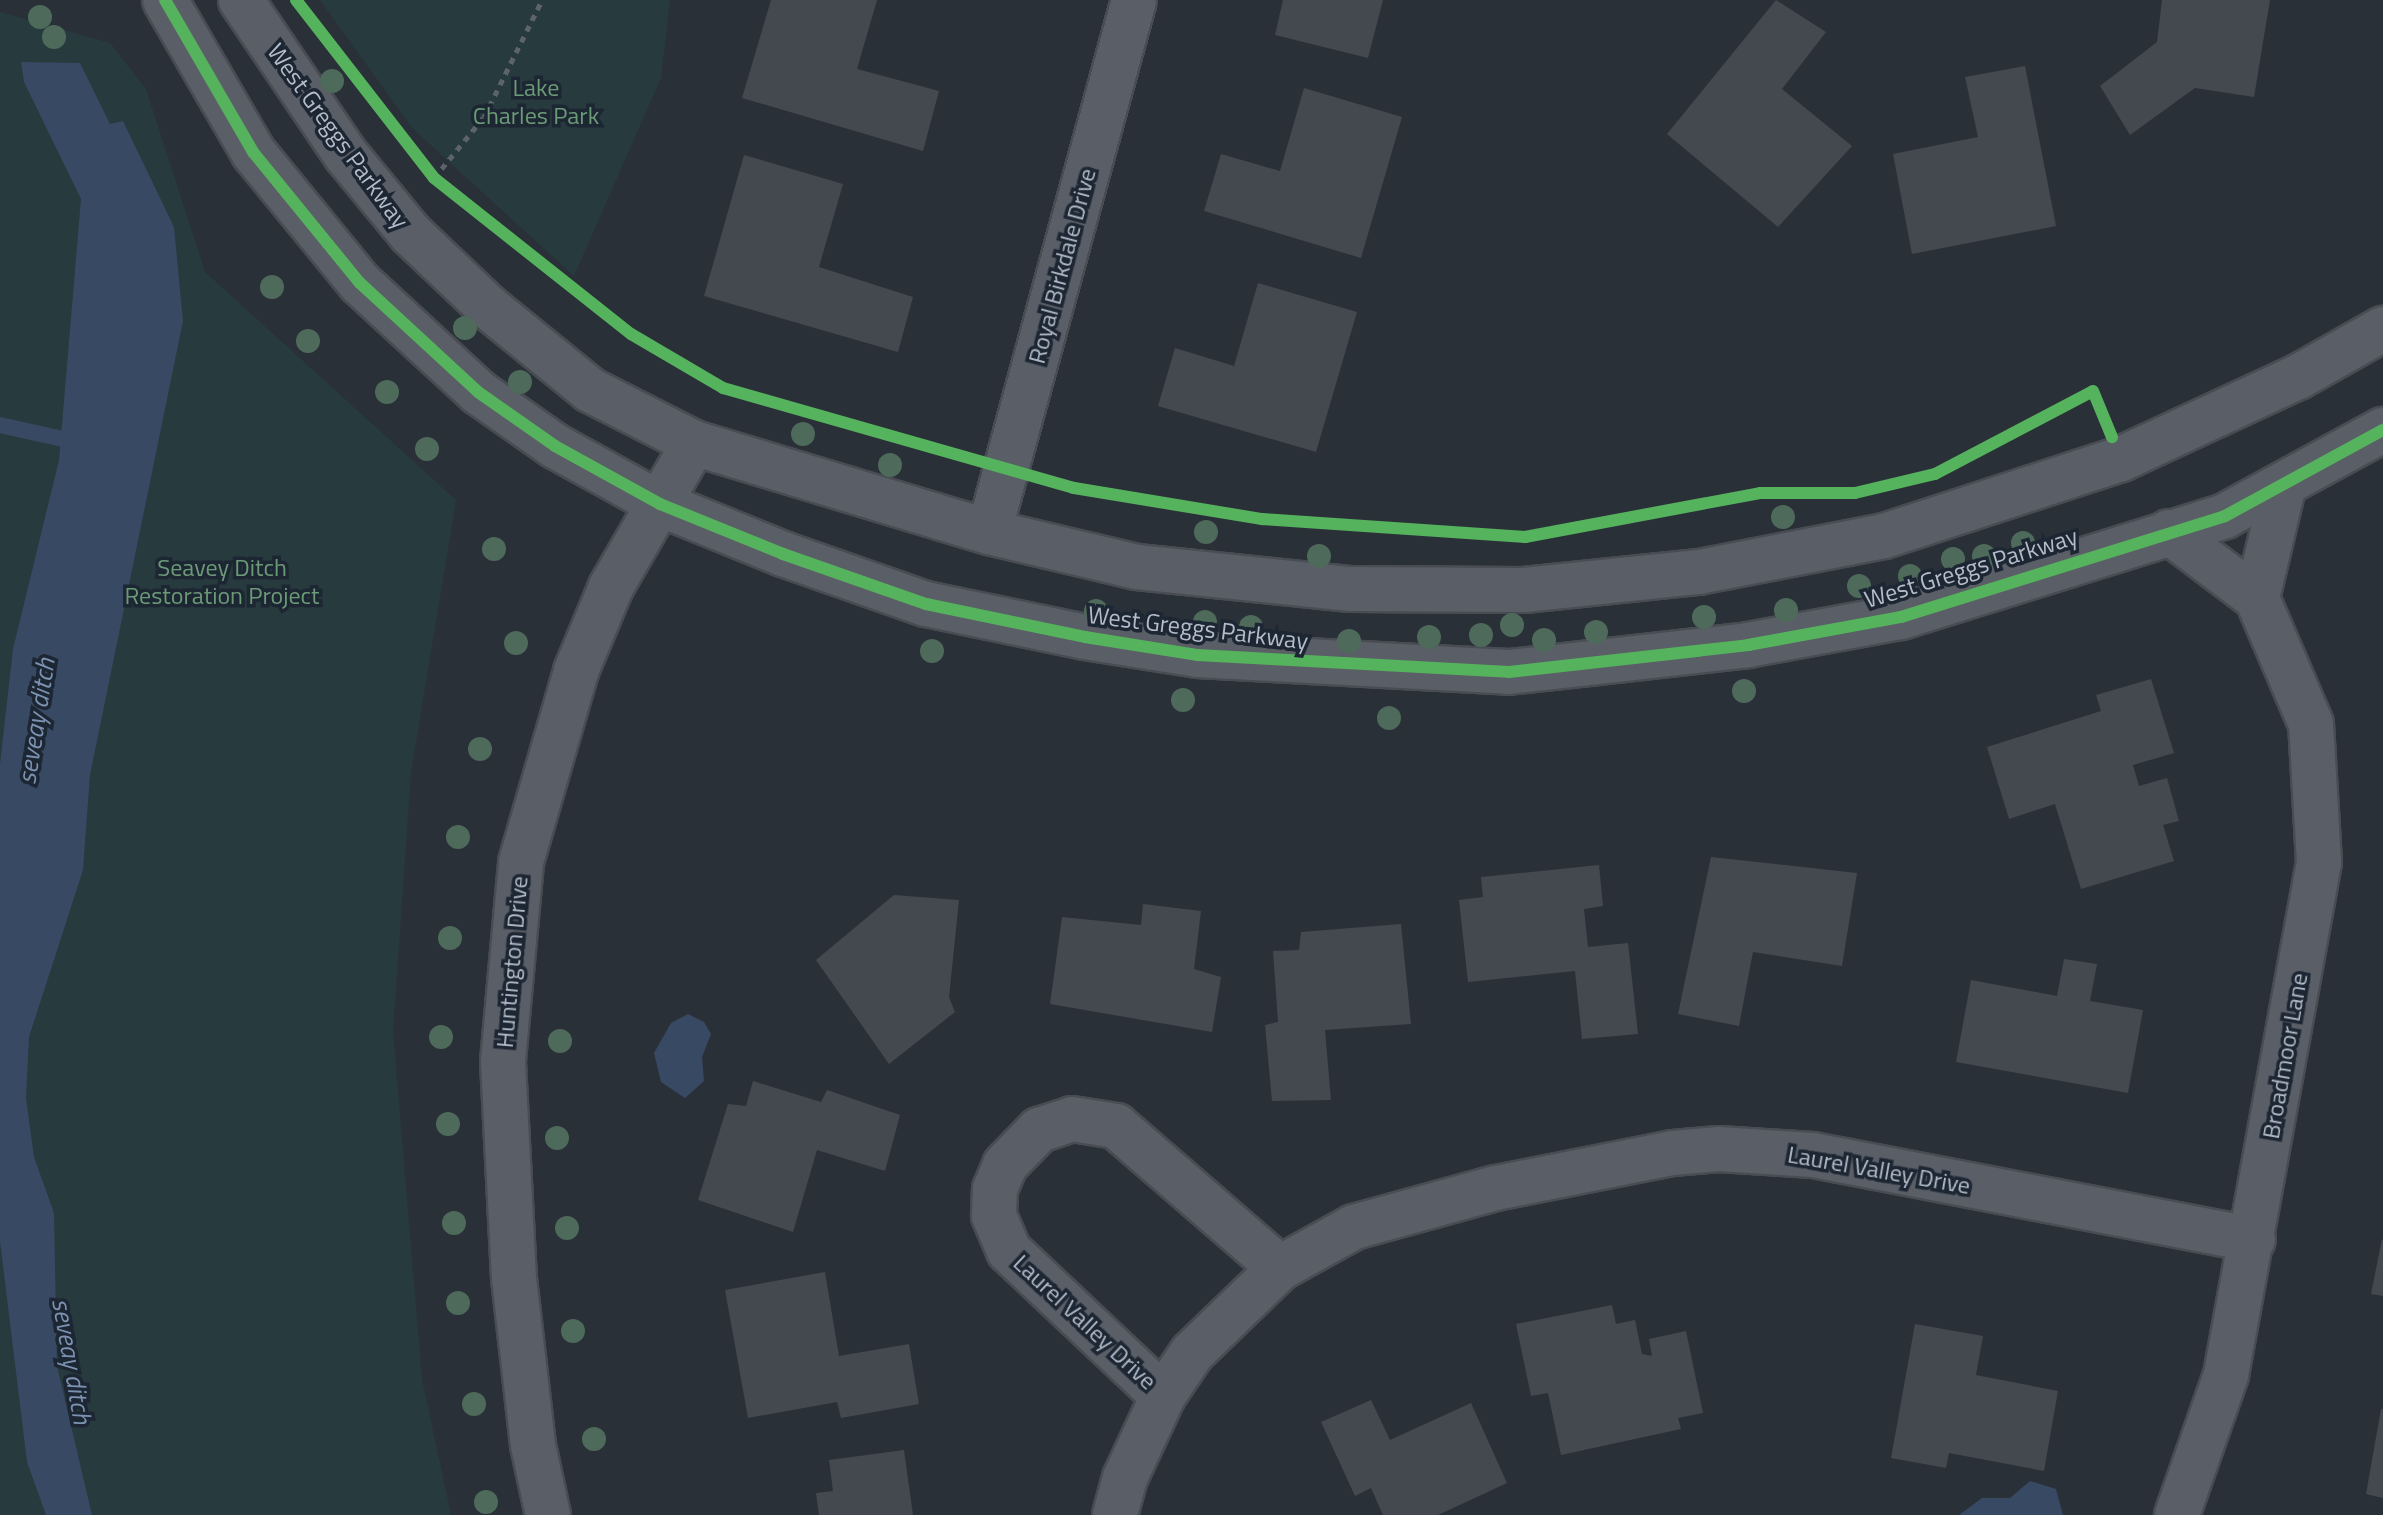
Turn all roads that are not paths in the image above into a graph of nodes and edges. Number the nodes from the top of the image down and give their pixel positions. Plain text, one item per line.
1 (165, 0) edge
2 (241, 0) edge
3 (1134, 0) edge
4 (2383, 329) edge
5 (2383, 430) edge
6 (694, 443) junction
7 (2284, 484) junction
8 (660, 504) junction
9 (989, 532) junction
10 (2169, 532) junction
11 (2257, 598) junction
12 (2253, 1240) junction
13 (1280, 1268) junction
14 (1163, 1396) junction
15 (548, 1515) edge
16 (1115, 1515) edge
17 (2177, 1515) edge

1 - 8 street, West Greggs Parkway
2 - 6 street, West Greggs Parkway
3 - 9 street, Royal Birkdale Drive
4 - 9 street, West Greggs Parkway
5 - 7 street, West Greggs Parkway
6 - 8 street, Huntington Drive
6 - 9 street, West Greggs Parkway
7 - 10 street, West Greggs Parkway
7 - 11 street
8 - 10 street, West Greggs Parkway
8 - 15 street, Huntington Drive
10 - 11 street, Broadmoor Lane
11 - 12 street, Broadmoor Lane
12 - 13 street, Laurel Valley Drive
12 - 17 street, Broadmoor Lane
13 - 14 street, Laurel Valley Drive
13 - 14 street, Laurel Valley Drive
14 - 16 street, Laurel Valley Drive

